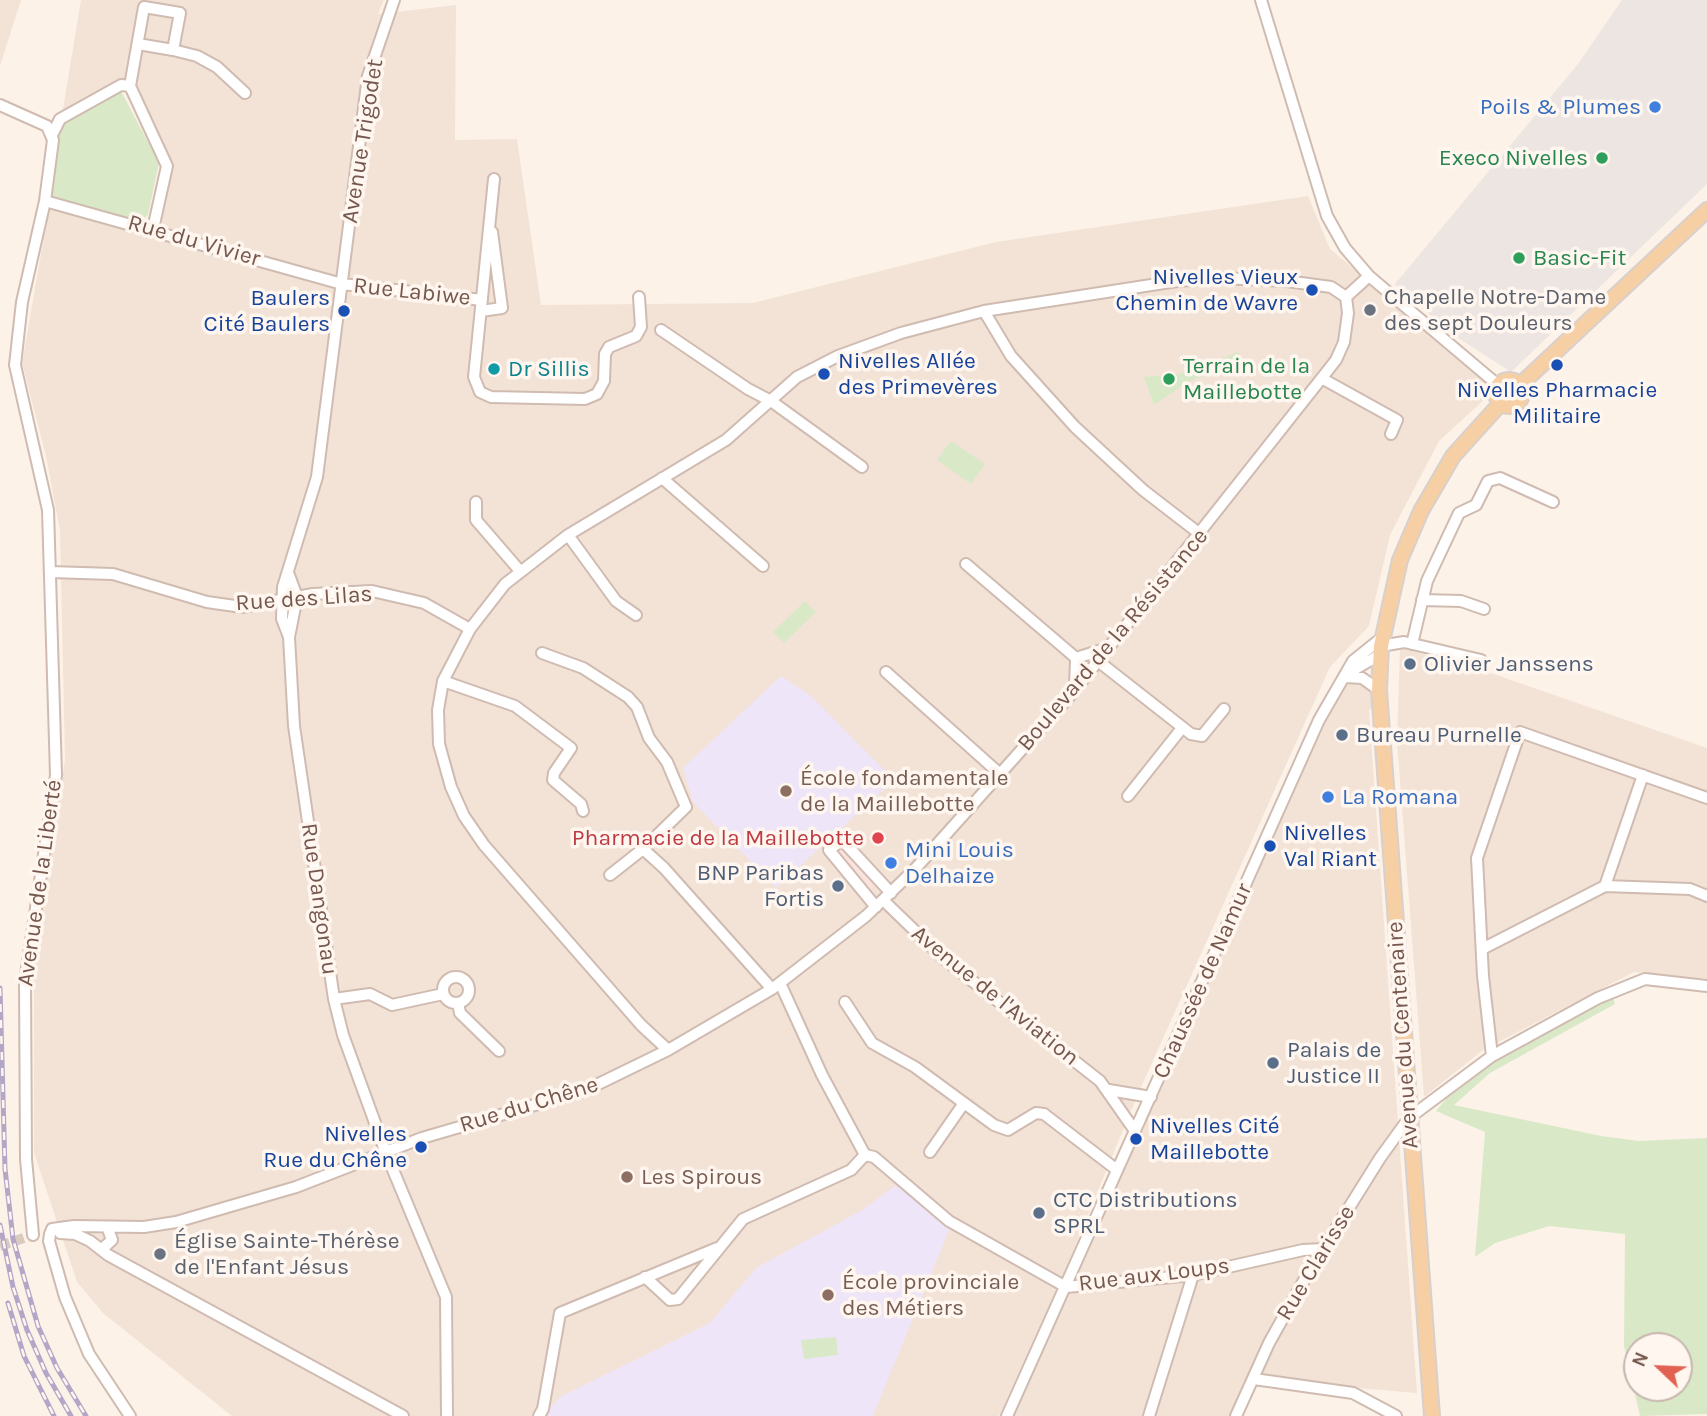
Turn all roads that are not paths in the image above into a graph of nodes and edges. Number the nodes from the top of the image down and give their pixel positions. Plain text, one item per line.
1 (394, 0) edge
2 (1261, 0) edge
3 (138, 44) junction
4 (173, 50) junction
5 (130, 86) junction
6 (245, 93) dead end
7 (0, 105) edge
8 (52, 135) junction
9 (494, 179) dead end
10 (45, 201) junction
11 (1707, 210) edge
12 (153, 229) junction
13 (489, 230) junction
14 (1369, 276) junction
15 (342, 284) junction
16 (1346, 297) junction
17 (639, 298) dead end
18 (481, 305) junction
19 (984, 311) junction
20 (661, 330) dead end
21 (1323, 379) junction
22 (1520, 385) junction
23 (1499, 386) junction
24 (771, 401) junction
25 (1501, 403) junction
26 (1391, 434) dead end
27 (862, 467) dead end
28 (662, 478) junction
29 (476, 502) dead end
30 (1553, 502) dead end
31 (1200, 534) junction
32 (568, 535) junction
33 (967, 564) dead end
34 (763, 566) dead end
35 (520, 570) junction
36 (50, 572) junction
37 (289, 575) junction
38 (297, 597) junction
39 (281, 599) junction
40 (1422, 600) junction
41 (1484, 609) dead end
42 (636, 615) dead end
43 (470, 629) junction
44 (289, 637) junction
45 (1412, 644) junction
46 (1382, 646) junction
47 (1108, 648) junction
48 (541, 653) dead end
49 (1076, 658) junction
50 (1481, 660) dead end
51 (1098, 661) junction
52 (886, 672) dead end
53 (1343, 677) junction
54 (443, 681) junction
55 (1075, 690) junction
56 (1379, 690) junction
57 (1224, 709) dead end
58 (1182, 728) junction
59 (1000, 774) junction
60 (1643, 775) junction
61 (1128, 796) dead end
62 (1707, 798) edge
63 (583, 811) dead end
64 (643, 849) junction
65 (610, 875) dead end
66 (1605, 886) junction
67 (1707, 896) edge
68 (883, 900) junction
69 (1482, 949) junction
70 (776, 986) junction
71 (1707, 986) edge
72 (443, 995) junction
73 (334, 999) junction
74 (845, 1002) dead end
75 (458, 1003) junction
76 (668, 1050) junction
77 (499, 1051) dead end
78 (1492, 1056) junction
79 (1109, 1090) junction
80 (1152, 1097) junction
81 (964, 1103) junction
82 (1409, 1118) junction
83 (1135, 1131) junction
84 (930, 1152) dead end
85 (386, 1153) junction
86 (865, 1155) junction
87 (1117, 1170) junction
88 (74, 1226) junction
89 (95, 1229) junction
90 (108, 1229) junction
91 (50, 1234) junction
92 (33, 1235) junction
93 (90, 1241) junction
94 (719, 1247) junction
95 (102, 1249) junction
96 (1324, 1249) junction
97 (1192, 1275) junction
98 (645, 1277) junction
99 (1066, 1287) junction
100 (1254, 1379) junction
101 (130, 1416) edge
102 (402, 1416) edge
103 (447, 1416) edge
104 (539, 1416) edge
105 (1007, 1416) edge
106 (1149, 1416) edge
107 (1236, 1416) edge
108 (1396, 1416) edge
109 (1432, 1416) edge

1 - 15 street, Avenue Trigodet
2 - 14 street
3 - 4 street
3 - 4 street
3 - 5 street
4 - 6 street
5 - 8 street
5 - 12 street
7 - 8 street
8 - 10 street, Avenue de la Liberté
9 - 13 street
10 - 12 street, Rue du Vivier
10 - 36 street, Avenue de la Liberté
11 - 22 main road
12 - 15 street, Rue du Vivier
13 - 18 street
13 - 18 street
14 - 16 street
14 - 23 street
15 - 18 street, Rue Labiwe
15 - 37 street, Avenue Trigodet
16 - 19 street
16 - 21 street, Boulevard de la Résistance
17 - 18 street
19 - 24 street
19 - 31 street
20 - 24 street
21 - 26 street
21 - 31 street, Boulevard de la Résistance
22 - 23 main road
22 - 25 main road
23 - 25 main road
24 - 27 street
24 - 28 street
25 - 46 main road, Avenue du Centenaire
28 - 32 street
28 - 34 street
29 - 35 street
30 - 40 street
31 - 47 street, Boulevard de la Résistance
32 - 35 street
32 - 42 street
33 - 49 street
35 - 43 street
36 - 39 street, Rue des Lilas
36 - 92 street, Avenue de la Liberté
37 - 38 street
37 - 39 street, Avenue Trigodet
38 - 39 street, Rue des Lilas
38 - 43 street, Rue des Lilas
38 - 44 street, Rue Dangonau
39 - 44 street, Rue Dangonau
40 - 41 street
40 - 45 street
43 - 54 street
44 - 73 street, Rue Dangonau
45 - 46 street
45 - 50 street
46 - 53 street, Chaussée de Namur
46 - 53 street, Chaussée de Namur
46 - 56 main road, Avenue du Centenaire
47 - 49 street
47 - 51 street, Boulevard de la Résistance
48 - 64 street
49 - 55 street
51 - 55 street, Boulevard de la Résistance
51 - 58 street
52 - 59 street
53 - 56 street
53 - 80 street, Chaussée de Namur
54 - 63 street
54 - 76 street
55 - 59 street, Boulevard de la Résistance
56 - 82 main road, Avenue du Centenaire
57 - 58 street
58 - 61 street
59 - 68 street, Boulevard de la Résistance
60 - 62 street
60 - 66 street
60 - 69 street
64 - 65 street
64 - 70 street
66 - 67 street
66 - 69 street
68 - 68 street
68 - 70 street, Boulevard de la Résistance
68 - 79 street, Avenue de l'Aviation
69 - 78 street
70 - 76 street, Boulevard de la Résistance
70 - 86 street
71 - 78 street, Rue Clarisse
72 - 73 street
72 - 75 street
72 - 75 street
73 - 85 street, Rue Dangonau
74 - 81 street
75 - 77 street
76 - 85 street, Rue du Chêne
78 - 82 street, Rue Clarisse
79 - 80 street, Avenue de l'Aviation
79 - 83 street, Avenue de l'Aviation
80 - 83 street, Chaussée de Namur
81 - 84 street
81 - 87 street
82 - 96 street, Rue Clarisse
82 - 109 main road, Avenue du Centenaire
83 - 87 street, Chaussée de Namur
85 - 90 street, Rue du Chêne
85 - 103 street, Rue Dangonau
86 - 94 street
86 - 99 street
87 - 99 street, Chaussée de Namur
88 - 89 street
88 - 91 street
88 - 92 street
89 - 90 street
89 - 93 street
90 - 95 street
91 - 92 street
91 - 93 street
91 - 101 street
93 - 95 street
94 - 98 street
94 - 98 street
95 - 102 street
96 - 97 street, Rue aux Loups
96 - 100 street, Rue Clarisse
97 - 99 street, Rue aux Loups
97 - 106 street
98 - 104 street
99 - 105 street, Chaussée de Namur
100 - 107 street, Rue Clarisse
100 - 108 street

